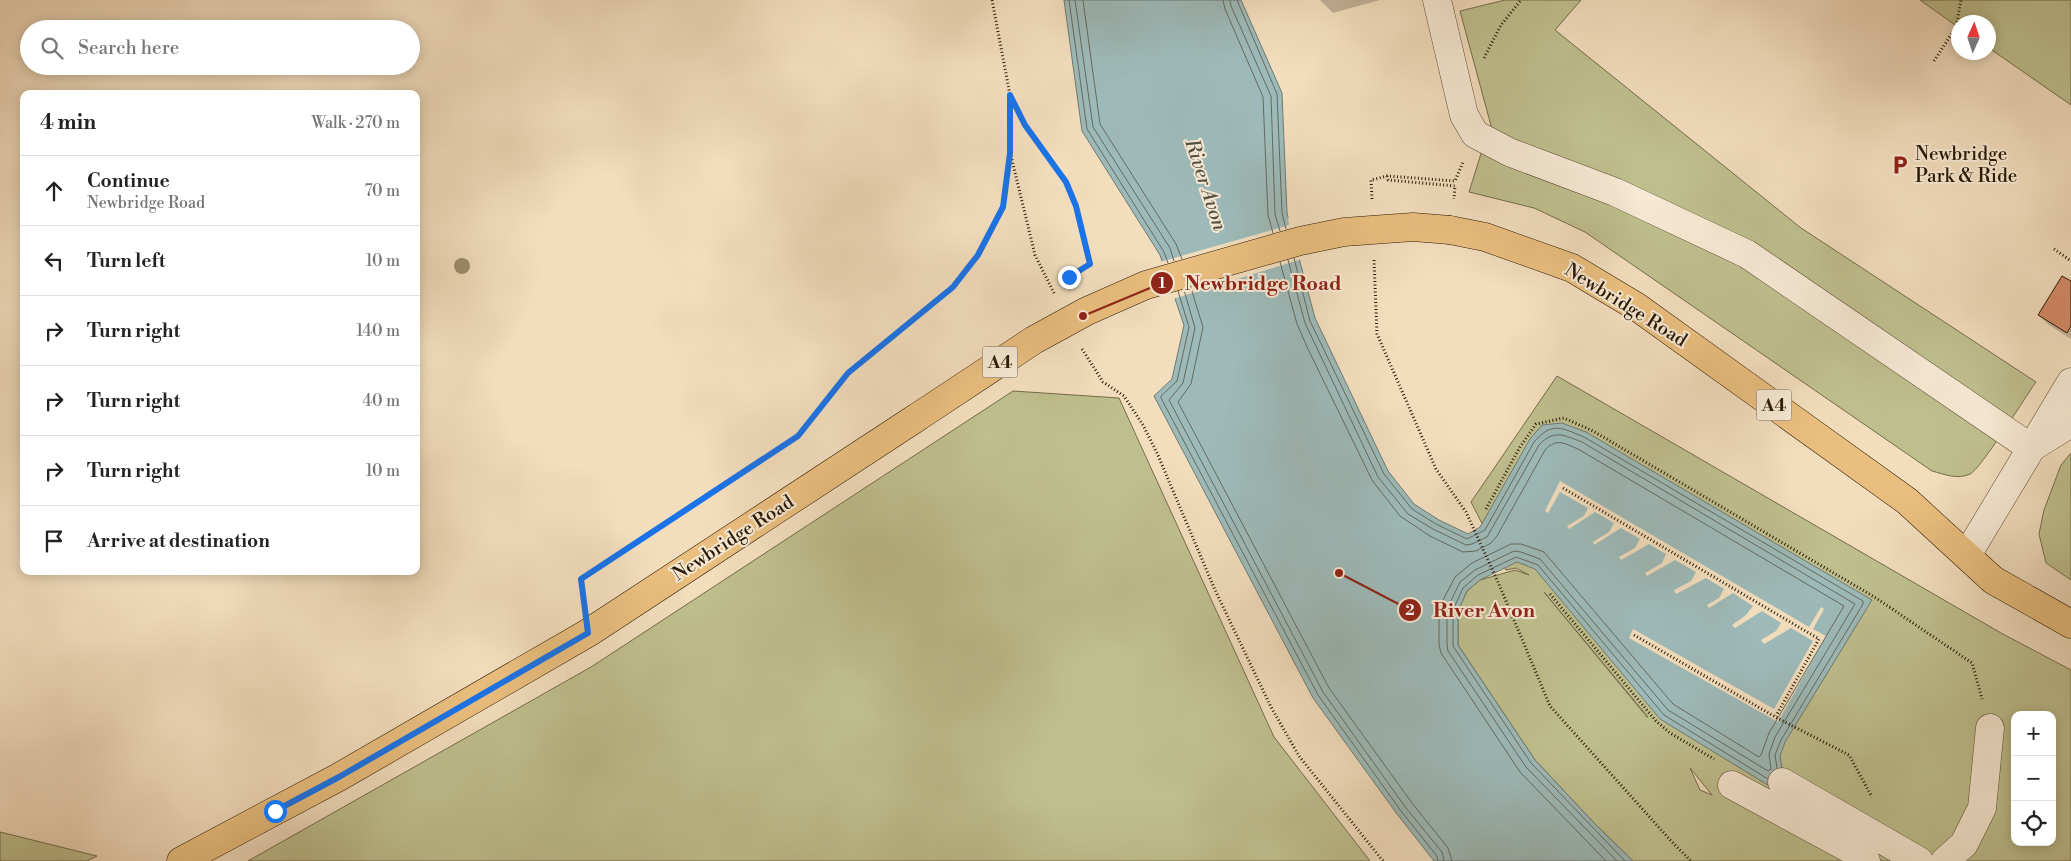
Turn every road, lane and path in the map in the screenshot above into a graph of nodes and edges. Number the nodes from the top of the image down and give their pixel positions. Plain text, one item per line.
1 (992, 0) edge
2 (1437, 0) edge
3 (1961, 0) edge
4 (1934, 61) dead end
5 (1010, 95) junction
6 (1010, 153) junction
7 (1387, 176) junction
8 (1455, 181) dead end
9 (1372, 209) dead end
10 (1450, 230) junction
11 (2054, 249) dead end
12 (1374, 257) dead end
13 (2071, 261) edge
14 (1069, 277) dead end
15 (1056, 297) dead end
16 (1081, 348) dead end
17 (2071, 382) edge
18 (2071, 423) edge
19 (2031, 448) junction
20 (1562, 488) dead end
21 (1486, 509) dead end
22 (1966, 555) junction
23 (1550, 594) dead end
24 (2071, 624) edge
25 (588, 633) junction
26 (1634, 635) dead end
27 (1778, 718) junction
28 (1990, 728) joint
29 (1839, 750) dead end
30 (1714, 759) dead end
31 (1782, 782) dead end
32 (1732, 785) dead end
33 (181, 861) edge
34 (1383, 861) edge
35 (1691, 861) edge
36 (1866, 861) edge
37 (1919, 861) edge
38 (1945, 861) edge

1 - 5 path
2 - 19 lane
3 - 4 path
5 - 6 path
5 - 14 path
6 - 15 path
6 - 25 path
7 - 8 path
7 - 9 path
7 - 10 path
10 - 22 main road, Newbridge Road / A4
10 - 25 main road, Newbridge Road / A4, bridge
11 - 13 path
12 - 35 path
16 - 34 path
17 - 19 lane
18 - 19 lane
19 - 22 lane
20 - 27 path
21 - 28 path
22 - 24 main road, Newbridge Road / A4
23 - 30 path
25 - 33 main road, Newbridge Road / A4
26 - 27 path
27 - 29 path
28 - 38 lane
31 - 37 lane
32 - 36 lane

